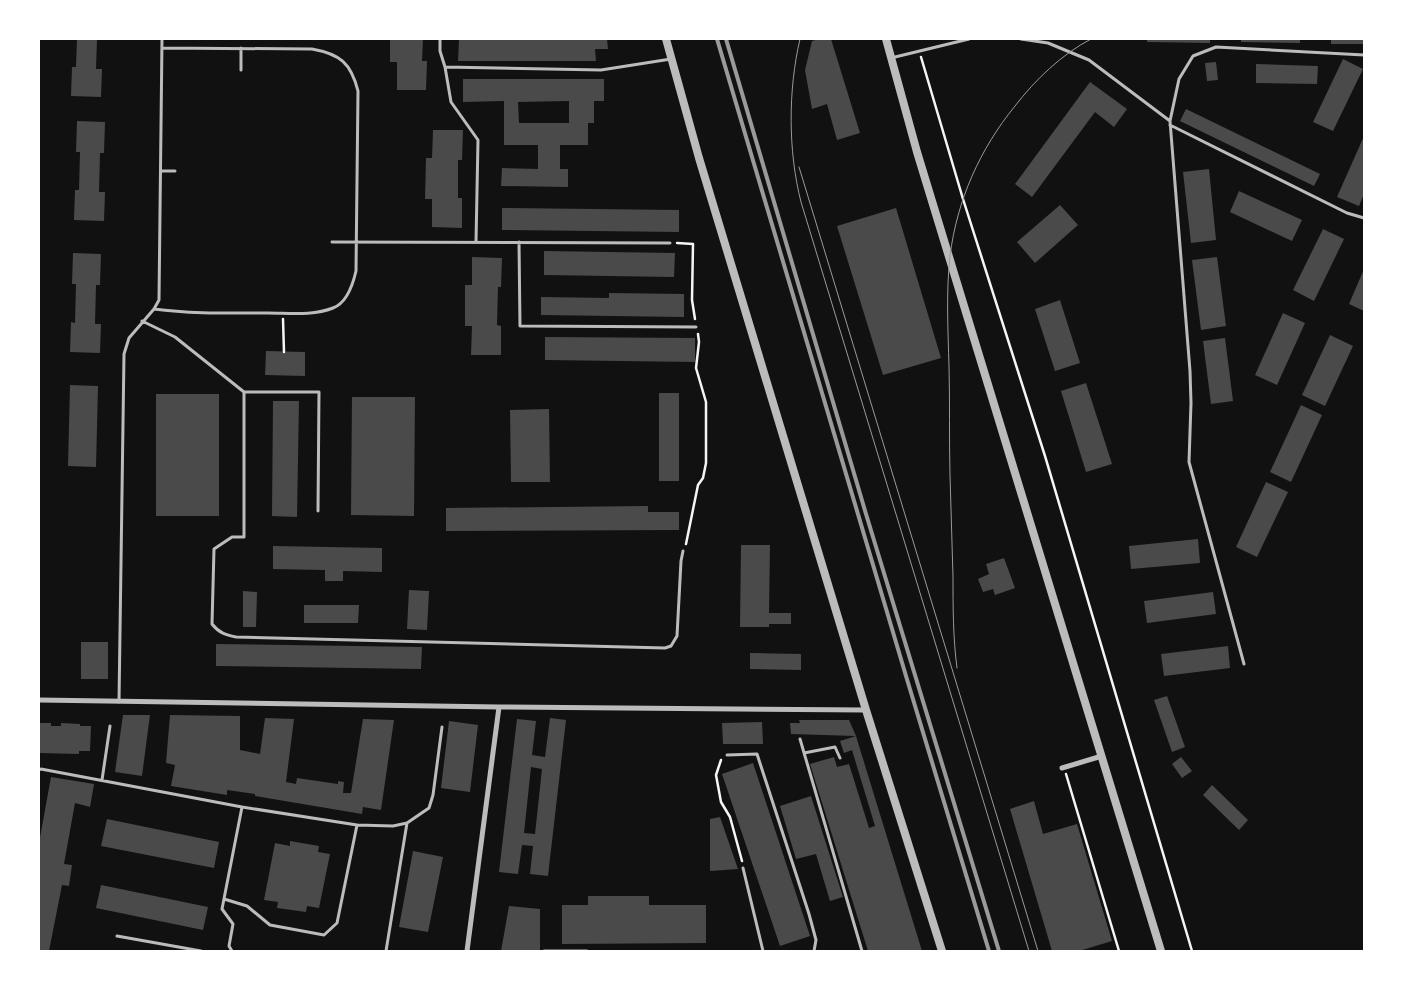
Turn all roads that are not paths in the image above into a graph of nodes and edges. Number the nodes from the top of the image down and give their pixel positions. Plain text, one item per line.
1 (162, 39) edge
2 (440, 39) edge
3 (666, 39) edge
4 (886, 39) edge
5 (969, 39) edge
6 (1021, 39) edge
7 (162, 48) junction
8 (241, 48) junction
9 (1364, 55) edge
10 (891, 58) junction
11 (672, 59) junction
12 (445, 67) junction
13 (241, 70) dead end
14 (1170, 123) junction
15 (161, 171) junction
16 (174, 171) dead end
17 (1364, 218) edge
18 (332, 242) dead end
19 (357, 242) junction
20 (476, 242) junction
21 (519, 242) junction
22 (670, 243) road end
23 (154, 309) junction
24 (142, 321) junction
25 (696, 327) road end
26 (244, 392) junction
27 (318, 511) dead end
28 (683, 552) road end
29 (1244, 664) dead end
30 (39, 700) edge
31 (119, 702) junction
32 (499, 707) junction
33 (866, 710) junction
34 (110, 726) dead end
35 (442, 727) dead end
36 (800, 740) dead end
37 (804, 752) junction
38 (727, 755) road end
39 (1103, 756) junction
40 (840, 758) dead end
41 (1063, 768) road end
42 (39, 770) edge
43 (102, 780) junction
44 (242, 807) junction
45 (407, 823) junction
46 (357, 825) junction
47 (743, 868) road end
48 (224, 899) junction
49 (117, 936) dead end
50 (201, 951) edge
51 (232, 951) edge
52 (386, 951) edge
53 (467, 951) edge
54 (544, 951) edge
55 (587, 951) edge
56 (763, 951) edge
57 (814, 951) edge
58 (862, 951) edge
59 (942, 951) edge
60 (1162, 951) edge

1 - 7 lane
2 - 12 lane
3 - 11 street
4 - 10 street
5 - 10 lane
6 - 14 lane
7 - 8 lane
7 - 15 lane
8 - 13 lane
8 - 19 lane
9 - 14 lane
10 - 39 street
11 - 12 lane
11 - 33 street
12 - 20 lane
14 - 17 lane
14 - 29 lane
15 - 16 lane
15 - 23 lane
18 - 19 lane
19 - 20 lane
19 - 23 lane
20 - 21 lane
21 - 22 lane
21 - 25 lane
23 - 24 lane
24 - 26 lane
24 - 31 lane
26 - 27 lane
26 - 28 lane
30 - 31 street
31 - 32 street
32 - 33 street
32 - 53 street
33 - 59 street
34 - 43 lane
35 - 45 lane
36 - 37 lane
37 - 40 lane
37 - 58 lane
38 - 57 lane
39 - 41 street
39 - 60 street
42 - 43 lane
43 - 44 lane
44 - 46 lane
44 - 48 lane
45 - 46 lane
45 - 52 lane
46 - 48 lane
47 - 56 lane
48 - 51 lane
49 - 50 lane
54 - 55 lane

